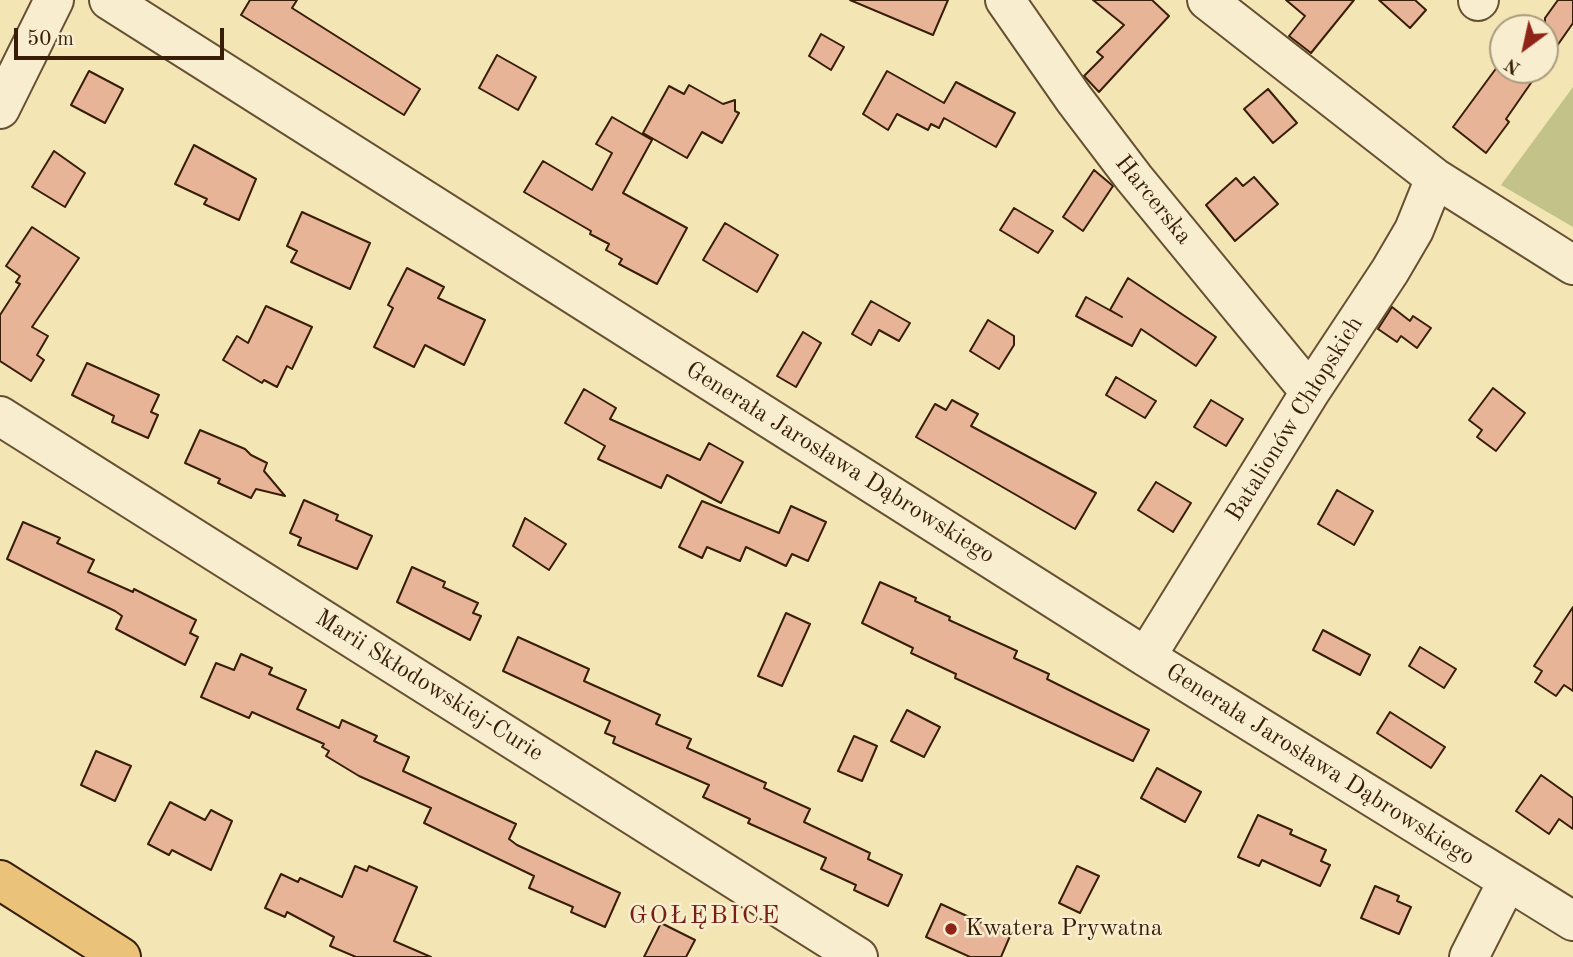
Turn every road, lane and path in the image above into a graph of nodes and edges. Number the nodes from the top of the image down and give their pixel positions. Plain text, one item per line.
1 (54, 0) edge
2 (110, 0) edge
3 (1005, 0) edge
4 (1207, 0) edge
5 (0, 109) edge
6 (1434, 178) junction
7 (1573, 265) edge
8 (1310, 392) junction
9 (0, 416) edge
10 (1146, 657) junction
11 (0, 880) edge
12 (1507, 883) junction
13 (1573, 921) edge
14 (121, 957) edge
15 (858, 957) edge
16 (1469, 957) edge

1 - 5 street
2 - 10 street, Generała Jarosława Dąbrowskiego
3 - 8 street, Harcerska
4 - 6 street
6 - 7 street
6 - 8 street, Batalionów Chłopskich
8 - 10 street, Batalionów Chłopskich
9 - 15 street, Marii Skłodowskiej-Curie
10 - 12 street, Generała Jarosława Dąbrowskiego
11 - 14 main road
12 - 13 street, Generała Jarosława Dąbrowskiego
12 - 16 street

